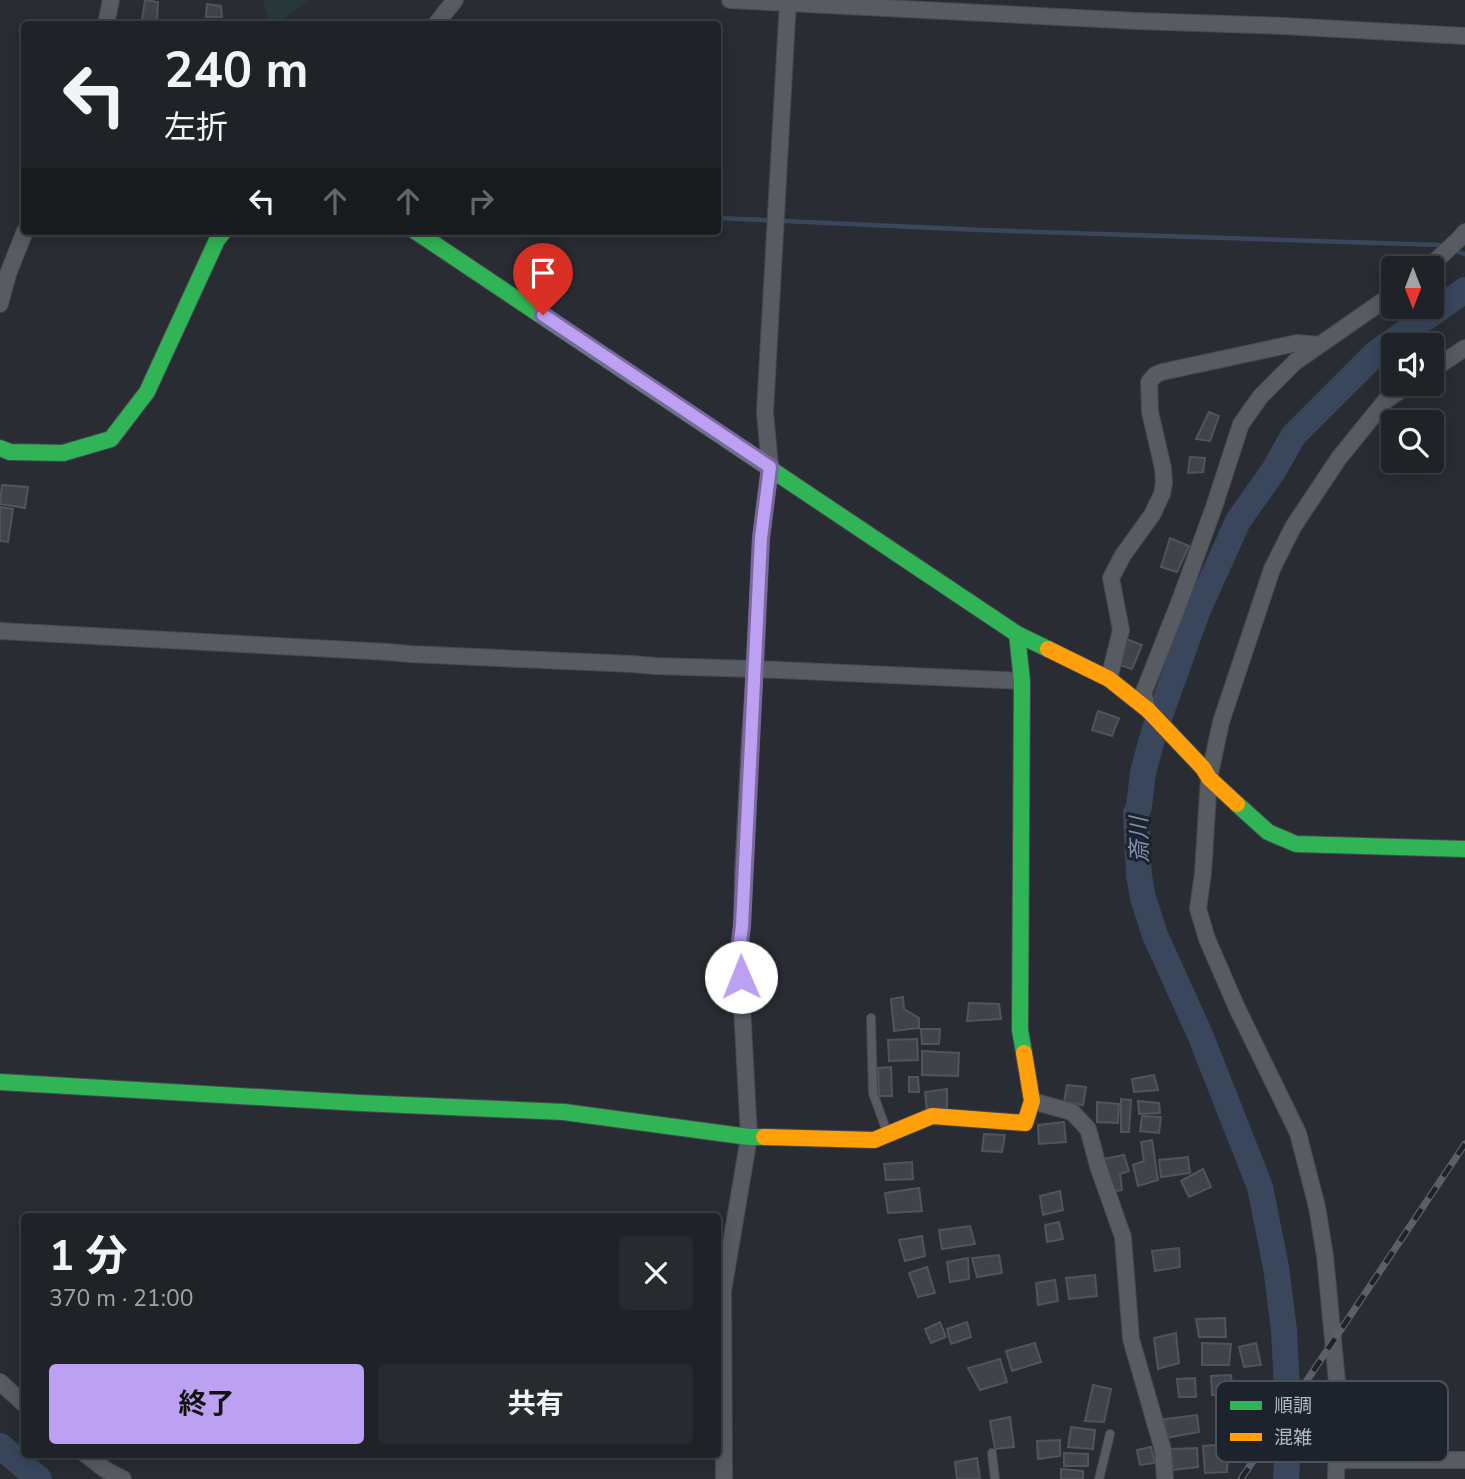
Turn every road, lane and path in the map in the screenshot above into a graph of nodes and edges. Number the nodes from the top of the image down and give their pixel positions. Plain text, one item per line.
1 (111, 0) edge
2 (454, 0) edge
3 (730, 0) edge
4 (788, 2) edge
5 (107, 21) edge
6 (438, 21) edge
7 (1465, 37) edge
8 (1465, 232) edge
9 (23, 235) edge
10 (221, 235) edge
11 (421, 235) edge
12 (1441, 256) edge
13 (1381, 302) edge
14 (0, 304) edge
15 (1318, 345) junction
16 (1465, 348) edge
17 (1444, 362) edge
18 (1392, 396) edge
19 (0, 448) edge
20 (770, 467) junction
21 (0, 631) edge
22 (1017, 634) junction
23 (755, 669) junction
24 (1109, 679) junction
25 (1021, 681) junction
26 (1148, 710) junction
27 (1206, 773) junction
28 (1465, 849) edge
29 (870, 1018) dead end
30 (0, 1082) edge
31 (1032, 1101) junction
32 (888, 1134) junction
33 (749, 1137) junction
34 (1337, 1381) edge
35 (0, 1382) edge
36 (21, 1401) edge
37 (1110, 1434) dead end
38 (992, 1453) dead end
39 (90, 1458) edge
40 (124, 1479) edge
41 (724, 1479) edge
42 (995, 1479) edge
43 (1099, 1479) edge
44 (1165, 1479) edge

1 - 5 street
2 - 6 street
3 - 4 street
4 - 7 street
4 - 20 street
8 - 12 street
9 - 14 street
10 - 19 street
11 - 20 street
13 - 15 street
15 - 24 street
15 - 26 street
16 - 17 street
18 - 27 street
20 - 22 street
20 - 23 street
21 - 23 street
22 - 24 street
22 - 25 street
23 - 25 street
23 - 33 street
24 - 26 street
25 - 31 street
26 - 27 street
27 - 28 street
27 - 34 street
29 - 32 lane
30 - 33 street
31 - 32 street
31 - 44 street
32 - 33 street
33 - 41 street
35 - 36 street
37 - 43 lane
38 - 42 lane
39 - 40 street

